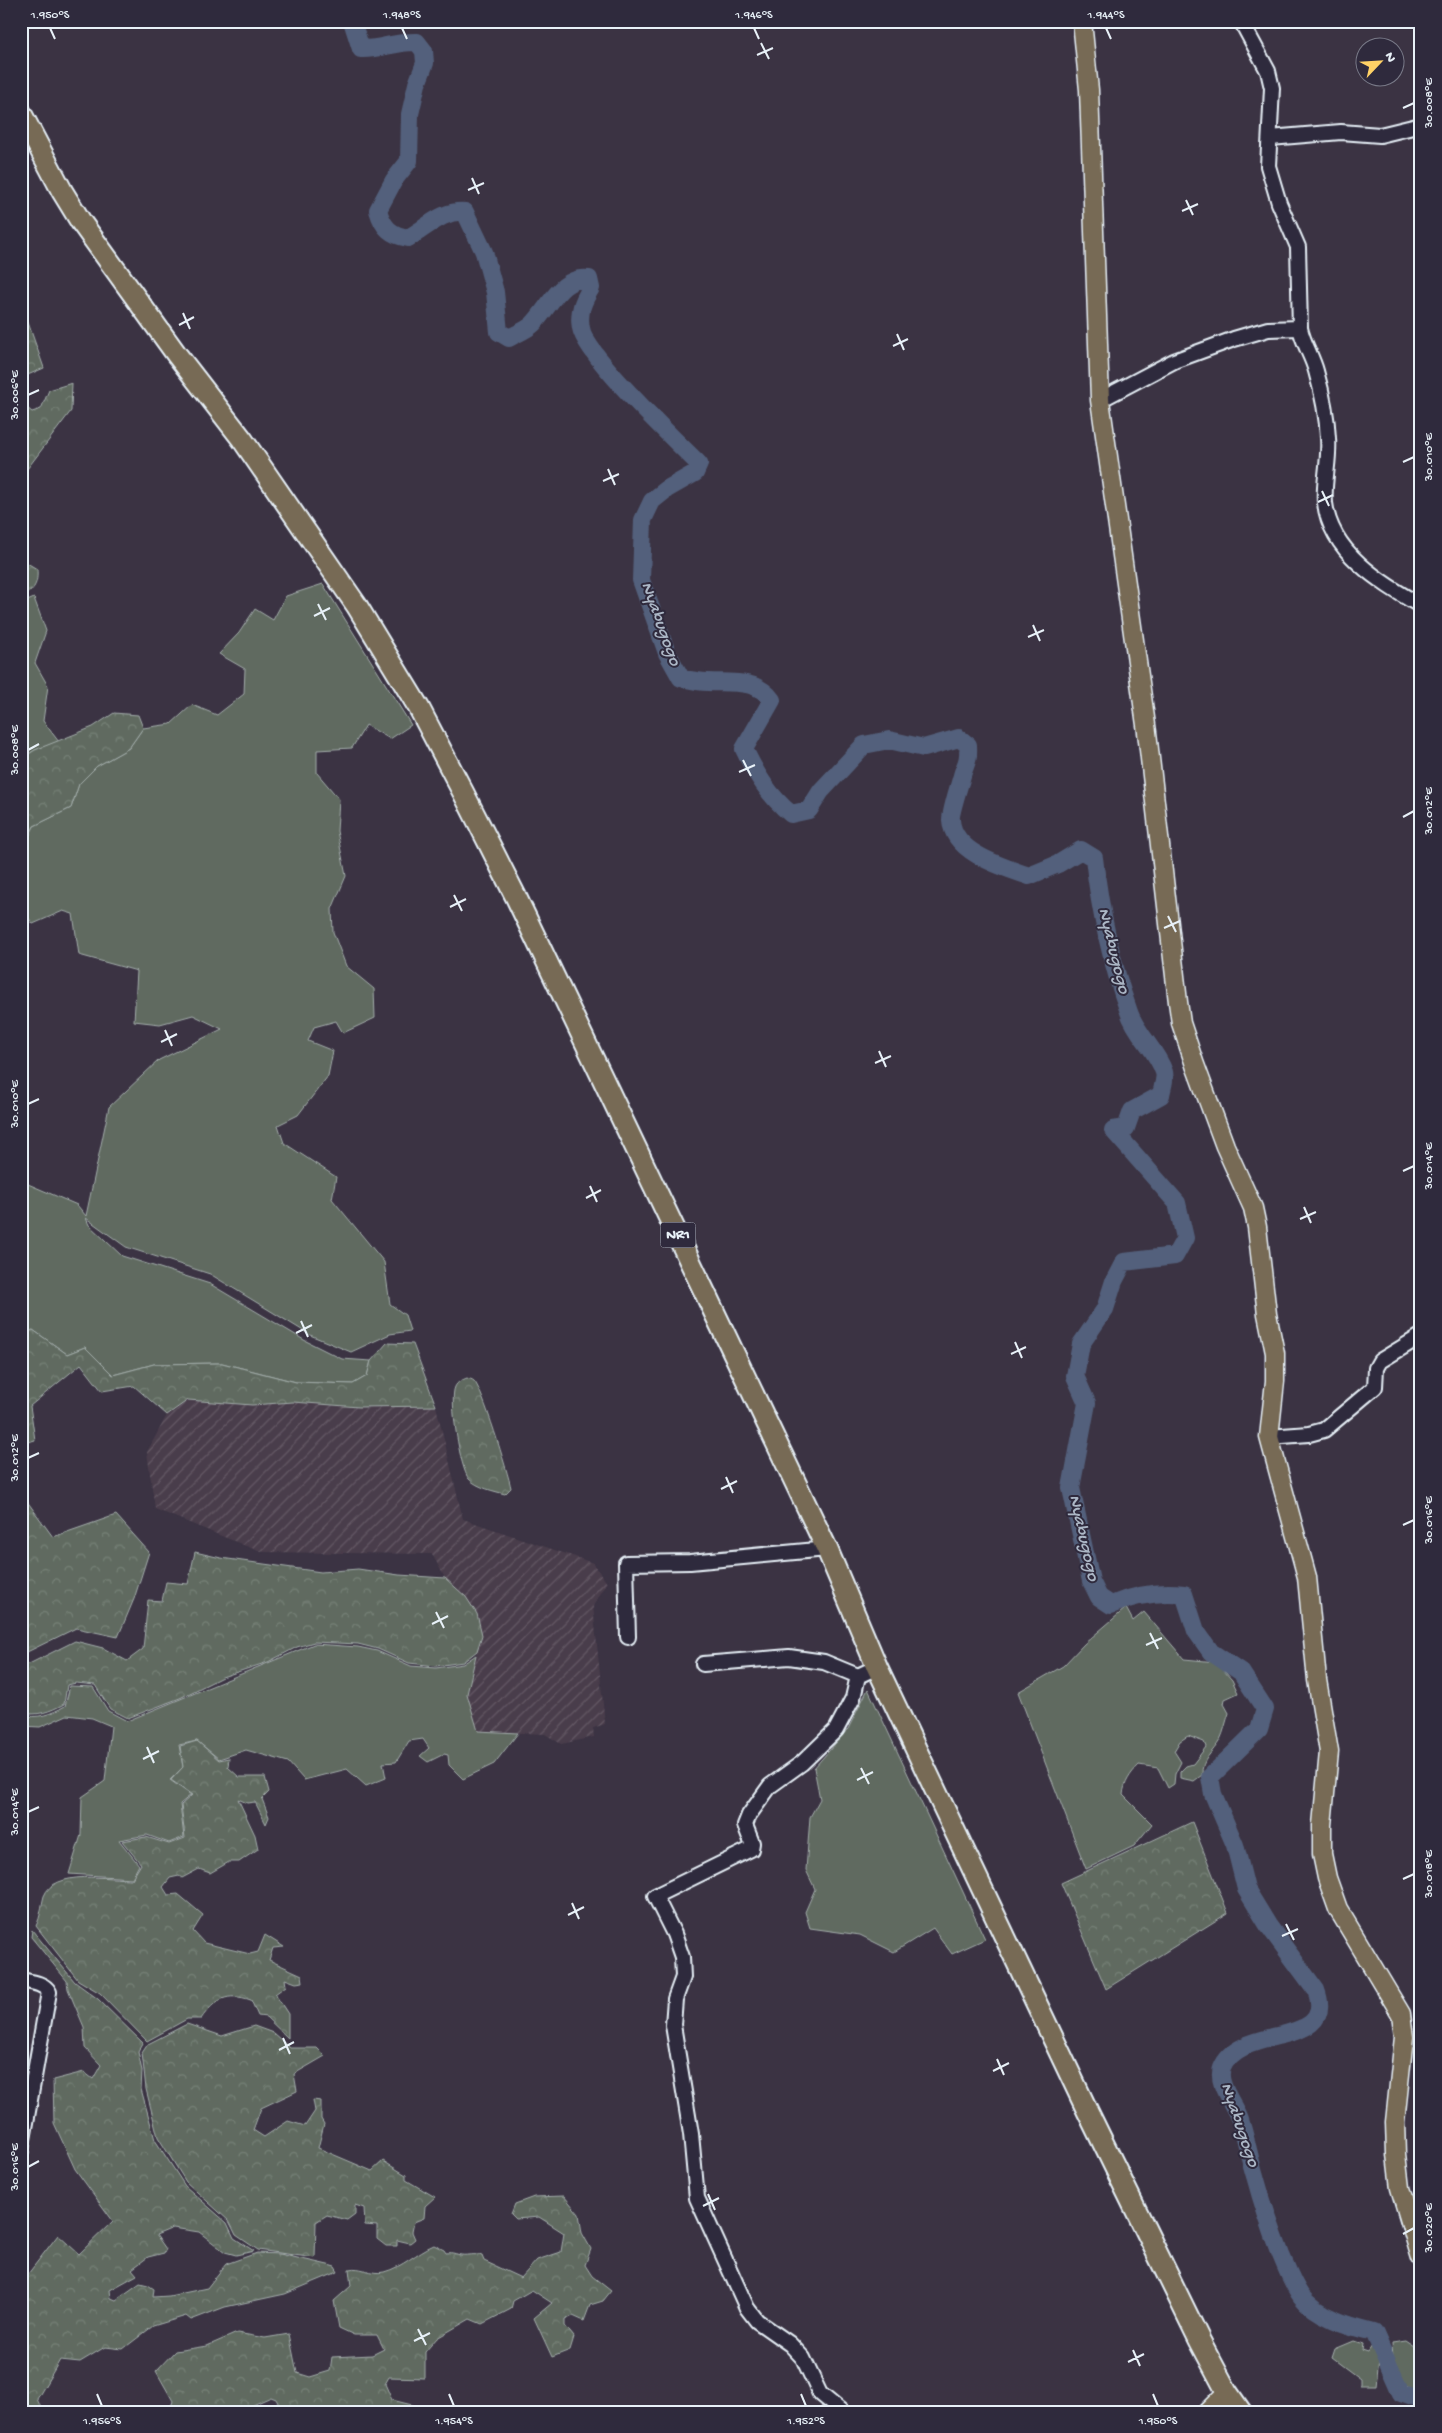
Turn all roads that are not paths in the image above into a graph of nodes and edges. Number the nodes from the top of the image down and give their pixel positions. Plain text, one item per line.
1 (1082, 21) edge
2 (1241, 21) edge
3 (21, 113) edge
4 (1421, 124) edge
5 (1270, 138) junction
6 (1300, 328) junction
7 (1100, 400) junction
8 (1421, 606) edge
9 (1421, 1336) edge
10 (1269, 1437) junction
11 (827, 1549) junction
12 (628, 1637) dead end
13 (703, 1664) dead end
14 (877, 1667) junction
15 (858, 1676) junction
16 (21, 1980) edge
17 (21, 2151) edge
18 (1421, 2258) edge
19 (1227, 2392) junction
20 (842, 2412) edge
21 (1207, 2412) edge
22 (1241, 2412) edge

1 - 7 main road
2 - 5 street
3 - 11 highway, NR1
4 - 5 street
5 - 6 street
6 - 7 street
6 - 8 street
7 - 10 main road
9 - 10 street
10 - 18 main road
11 - 12 street
11 - 14 highway, NR1
13 - 15 street
14 - 15 street
14 - 19 highway, NR1
15 - 20 street
16 - 17 street
19 - 21 main road
19 - 22 highway, NR1

